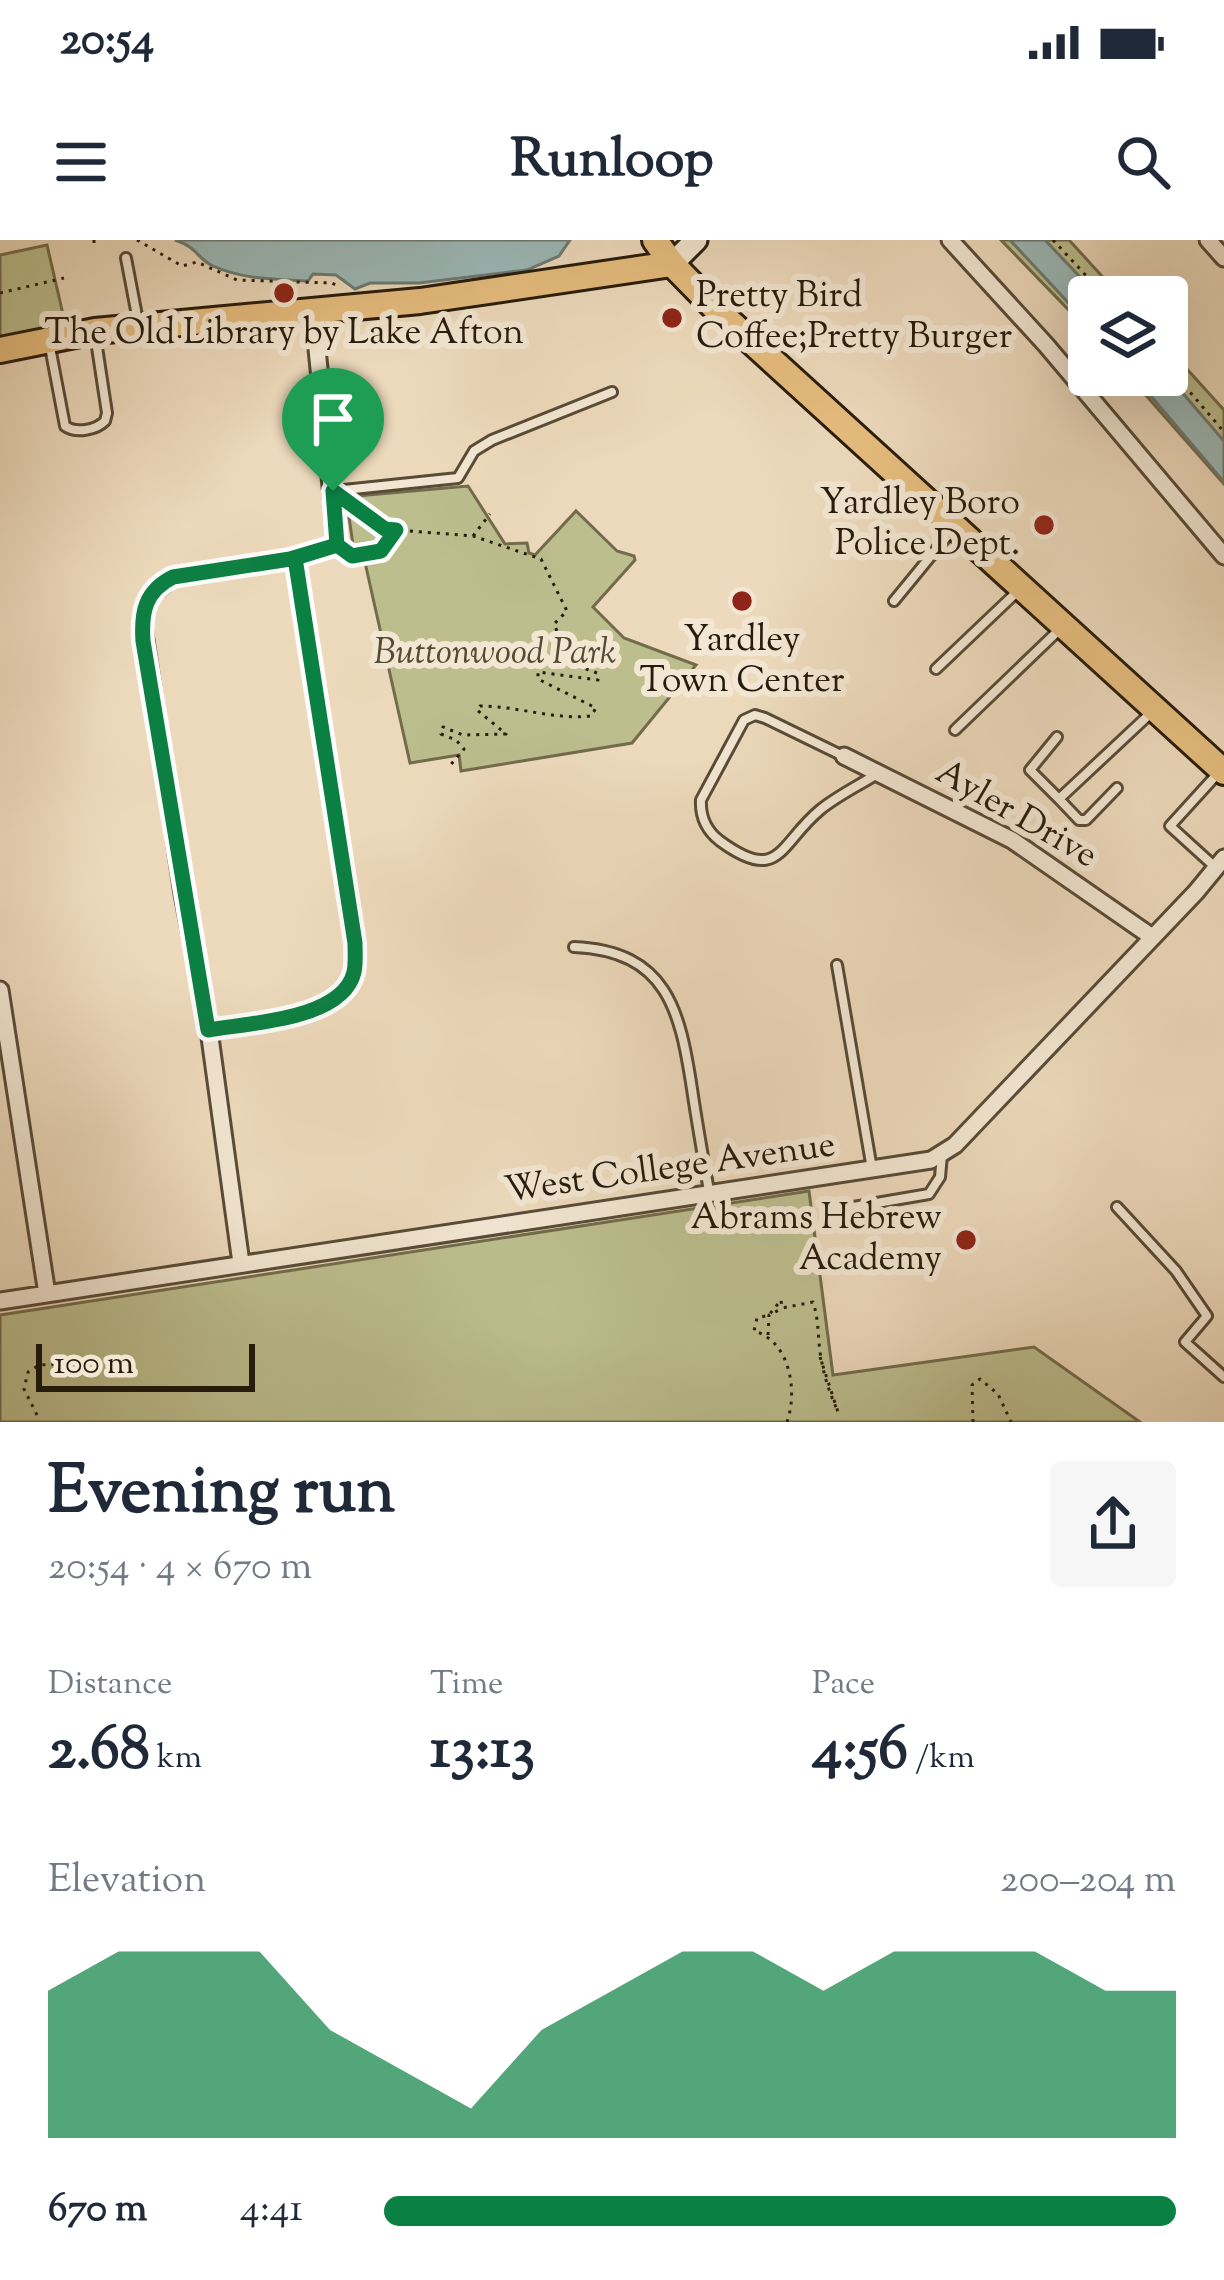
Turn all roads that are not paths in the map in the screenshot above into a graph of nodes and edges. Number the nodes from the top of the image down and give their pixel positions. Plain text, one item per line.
1 (655, 240) edge
2 (696, 240) edge
3 (950, 240) edge
4 (1208, 240) edge
5 (126, 258) dead end
6 (1224, 258) edge
7 (672, 264) junction
8 (313, 310) junction
9 (139, 326) junction
10 (95, 331) junction
11 (49, 339) junction
12 (0, 350) edge
13 (612, 392) dead end
14 (333, 491) junction
15 (954, 528) junction
16 (1224, 556) edge
17 (295, 558) junction
18 (1020, 589) junction
19 (894, 601) dead end
20 (1062, 627) junction
21 (936, 669) dead end
22 (1154, 710) junction
23 (956, 730) dead end
24 (1058, 737) dead end
25 (844, 756) joint
26 (1223, 771) edge
27 (878, 773) junction
28 (1118, 788) dead end
29 (1059, 799) junction
30 (1220, 863) edge
31 (1152, 938) junction
32 (574, 947) dead end
33 (837, 965) dead end
34 (0, 990) edge
35 (208, 1030) junction
36 (942, 1154) junction
37 (872, 1169) junction
38 (710, 1193) junction
39 (1117, 1207) dead end
40 (830, 1211) dead end
41 (241, 1263) junction
42 (47, 1294) junction
43 (0, 1301) edge
44 (1224, 1377) edge

1 - 7 main road
2 - 7 main road
3 - 16 street
4 - 6 street
5 - 9 lane
7 - 8 main road
7 - 15 main road
8 - 9 main road
8 - 14 street
9 - 10 main road
10 - 11 main road
10 - 11 lane
11 - 12 main road
13 - 14 lane
14 - 17 street
15 - 18 main road
15 - 19 lane
17 - 35 street
17 - 35 street
18 - 20 main road
18 - 21 lane
20 - 22 main road
20 - 23 lane
22 - 26 main road
22 - 29 lane
24 - 29 lane
25 - 27 street, Ayler Drive
25 - 27 lane
26 - 30 lane
27 - 31 street, Ayler Drive
28 - 29 lane
30 - 31 street
31 - 36 street
32 - 38 lane
33 - 37 lane
34 - 42 street
35 - 41 street
36 - 37 street, West College Avenue
36 - 40 lane
37 - 38 street, West College Avenue
38 - 41 street, West College Avenue
39 - 44 lane
41 - 42 street, West College Avenue
42 - 43 street, West College Avenue

